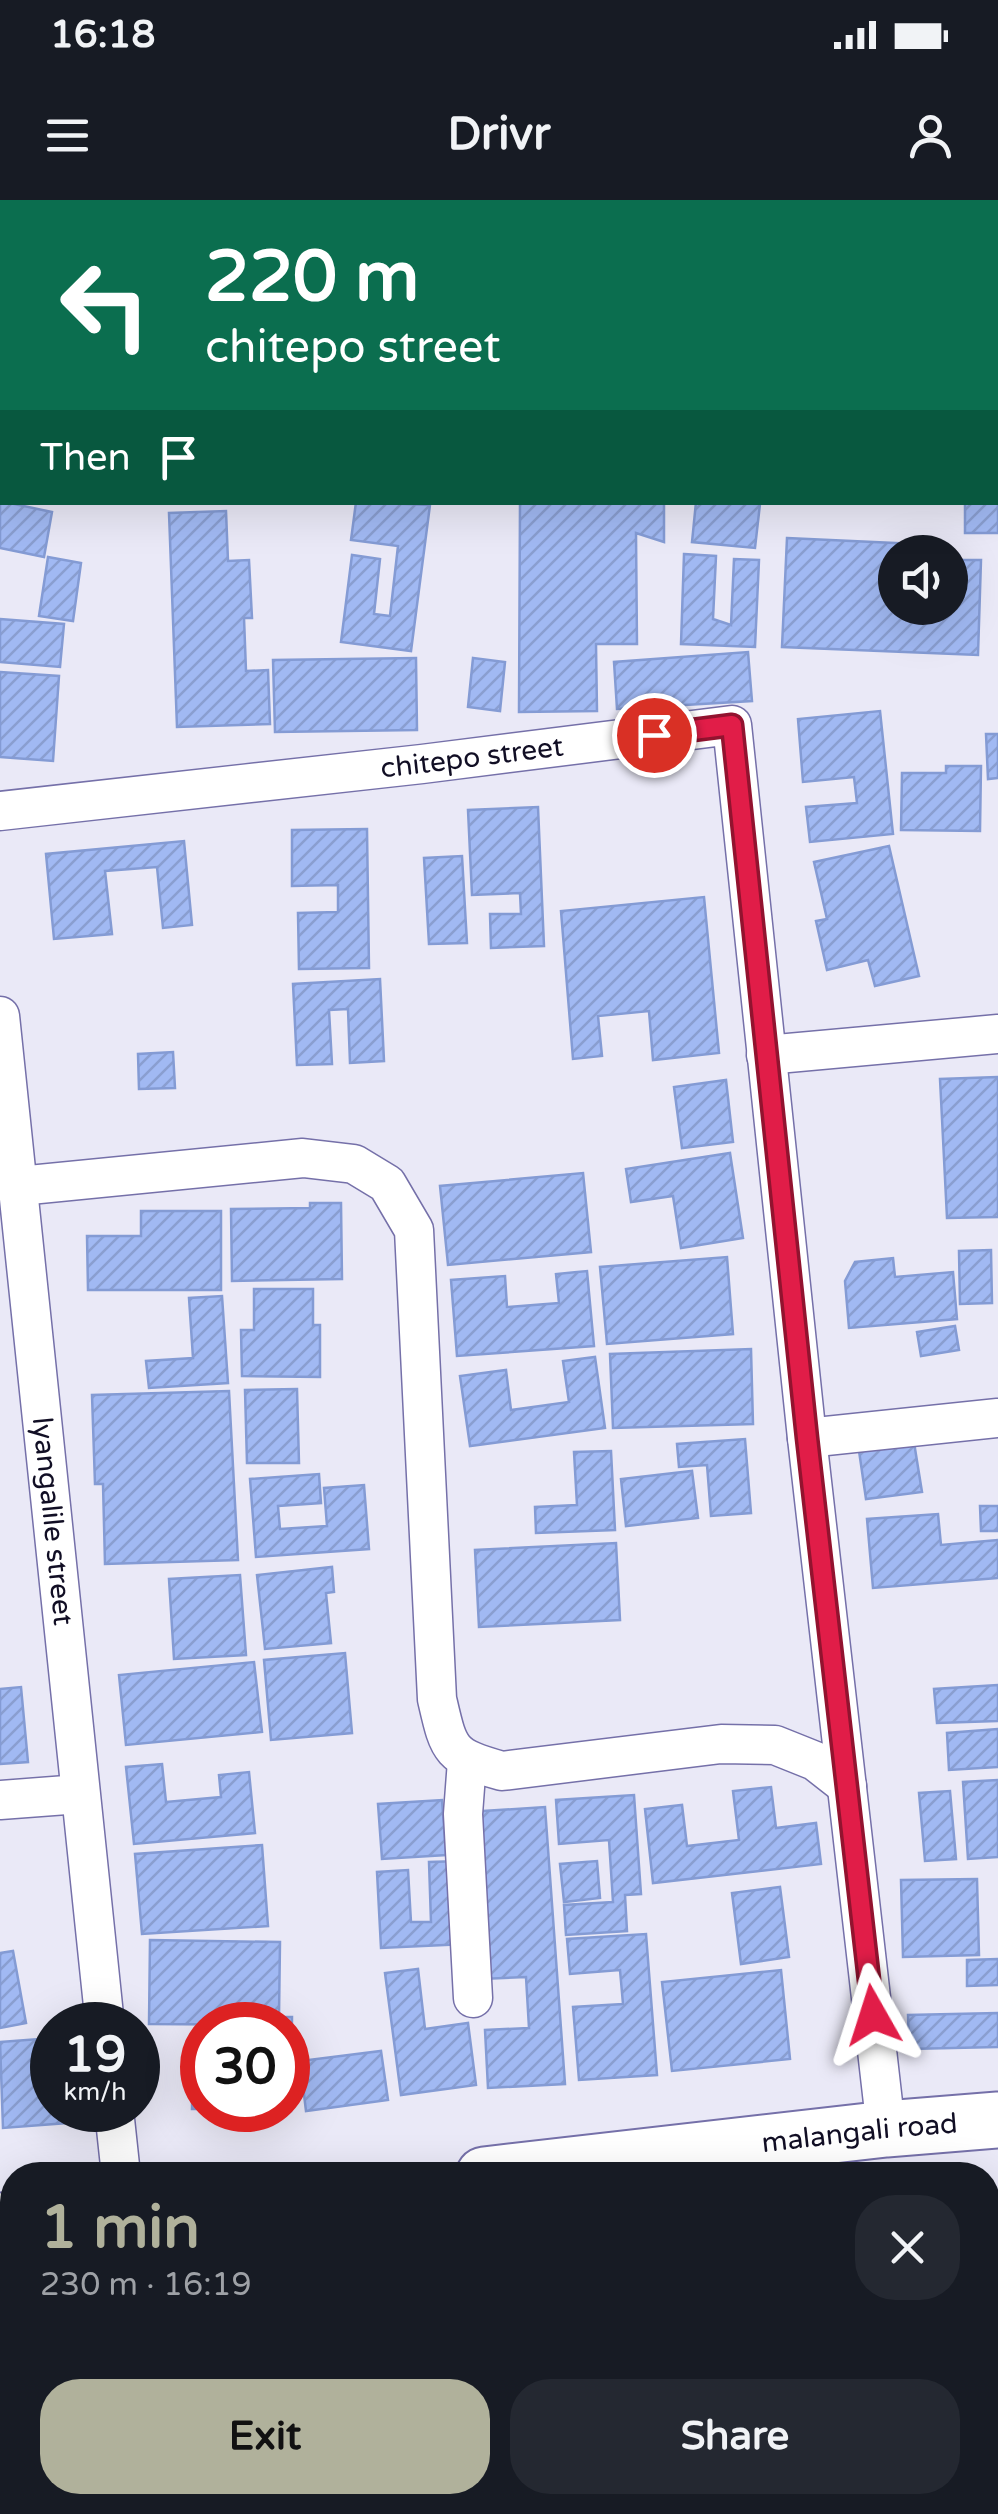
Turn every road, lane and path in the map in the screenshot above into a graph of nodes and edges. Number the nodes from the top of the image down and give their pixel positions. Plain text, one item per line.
1 (0, 811) edge
2 (0, 1016) edge
3 (998, 1034) edge
4 (766, 1054) junction
5 (19, 1186) junction
6 (998, 1418) edge
7 (807, 1438) junction
8 (466, 1761) junction
9 (847, 1786) junction
10 (80, 1794) junction
11 (0, 1800) edge
12 (473, 1998) dead end
13 (103, 2002) edge
14 (998, 2120) edge
15 (886, 2129) junction
16 (116, 2132) edge
17 (120, 2162) edge
18 (598, 2162) edge

1 - 4 street, chitepo street
2 - 5 street, lyangalile street
3 - 4 street
4 - 7 street, chitepo street
5 - 8 street
5 - 10 street, lyangalile street
6 - 7 street
7 - 9 street, chitepo street
8 - 9 street
8 - 12 street
9 - 15 street, chitepo street
10 - 11 street
10 - 13 street, lyangalile street
14 - 15 street, malangali road
15 - 18 street, malangali road
16 - 17 street

